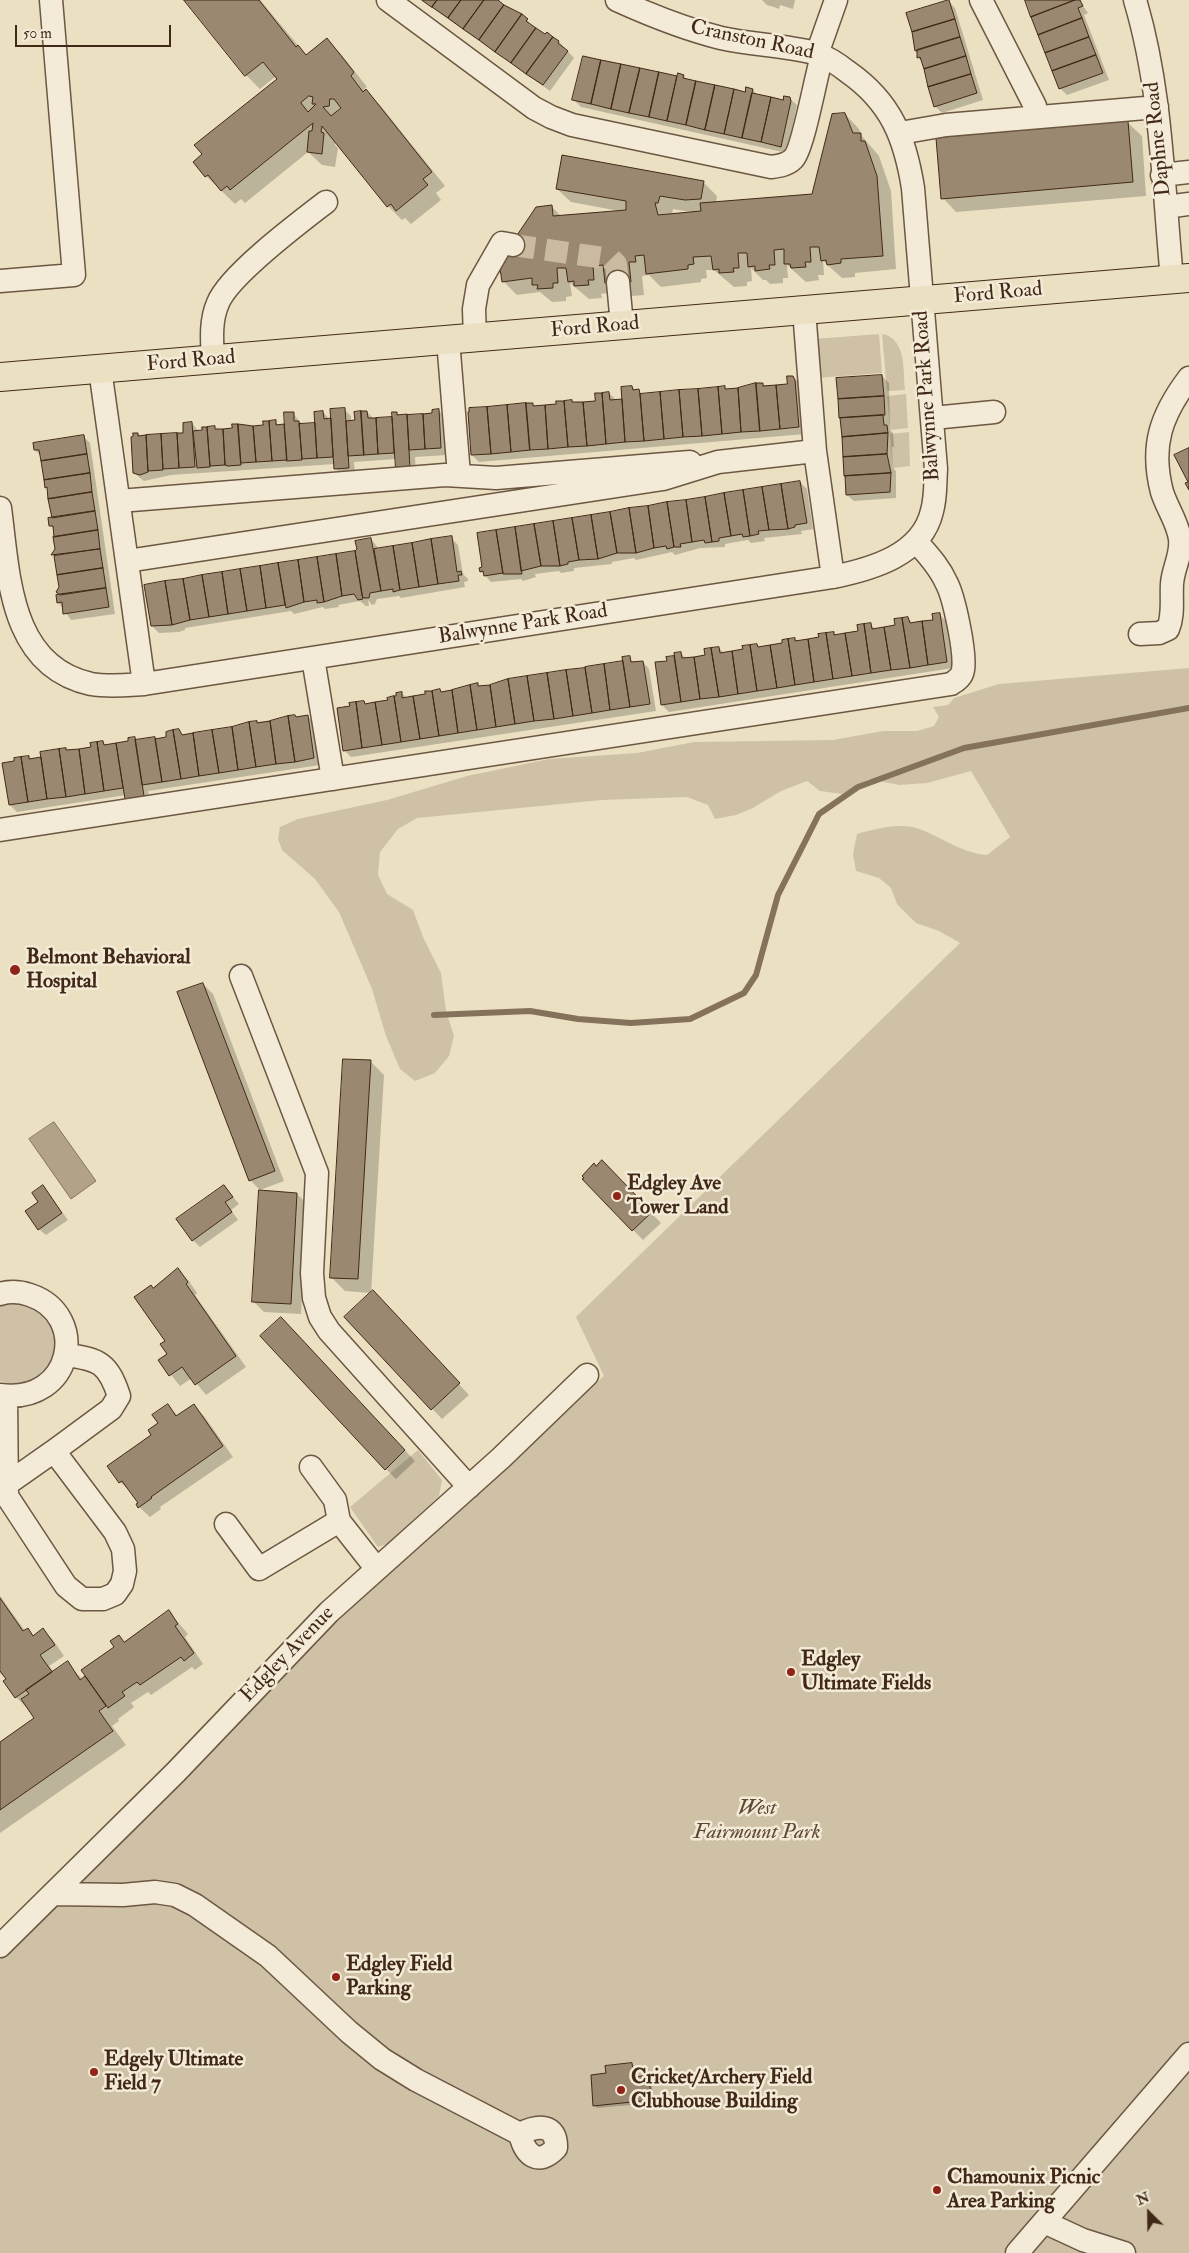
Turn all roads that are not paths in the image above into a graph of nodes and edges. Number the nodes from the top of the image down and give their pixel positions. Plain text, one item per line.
1 (51, 0) edge
2 (388, 0) edge
3 (616, 0) edge
4 (836, 0) edge
5 (981, 0) edge
6 (1135, 0) edge
7 (819, 55) junction
8 (1035, 106) dead end
9 (1157, 107) junction
10 (900, 133) junction
11 (1189, 172) edge
12 (1162, 174) junction
13 (326, 202) dead end
14 (1189, 204) edge
15 (1166, 206) junction
16 (512, 245) tunnel mouth
17 (1180, 278) edge
18 (0, 281) edge
19 (618, 282) tunnel mouth
20 (922, 300) junction
21 (804, 310) junction
22 (622, 325) junction
23 (475, 338) junction
24 (448, 340) junction
25 (213, 360) junction
26 (100, 369) junction
27 (0, 378) edge
28 (1189, 378) edge
29 (994, 412) dead end
30 (933, 418) junction
31 (815, 451) junction
32 (718, 462) junction
33 (459, 475) junction
34 (119, 501) junction
35 (0, 508) edge
36 (916, 541) junction
37 (127, 562) junction
38 (833, 577) junction
39 (1140, 634) dead end
40 (314, 658) junction
41 (144, 684) junction
42 (333, 780) junction
43 (0, 830) edge
44 (242, 976) dead end
45 (0, 1294) edge
46 (66, 1355) junction
47 (587, 1375) dead end
48 (3, 1395) edge
49 (54, 1451) junction
50 (311, 1466) dead end
51 (469, 1487) junction
52 (4, 1494) edge
53 (339, 1521) junction
54 (226, 1524) dead end
55 (376, 1568) junction
56 (54, 1894) junction
57 (0, 1946) edge
58 (1189, 2054) edge
59 (520, 2134) dead end
60 (1044, 2222) junction
61 (1017, 2253) edge
62 (1124, 2253) edge

1 - 18 street
2 - 7 street
3 - 7 street, Cranston Road
4 - 7 street
5 - 8 street
6 - 9 street, Daphne Road
7 - 10 street, Cranston Road
9 - 10 street
9 - 12 street, Daphne Road
10 - 20 street, Cranston Road
11 - 12 street
12 - 15 street, Daphne Road
13 - 25 street
14 - 15 street
15 - 17 street, Daphne Road
16 - 23 street
17 - 20 main road, Ford Road
19 - 22 street
20 - 21 main road, Ford Road
20 - 30 street, Balwynne Park Road
21 - 22 main road, Ford Road
21 - 31 street
22 - 23 main road, Ford Road
23 - 24 main road, Ford Road
24 - 25 main road, Ford Road
24 - 33 street
25 - 26 main road, Ford Road
26 - 27 main road, Ford Road
26 - 34 street
28 - 39 street
29 - 30 street
30 - 36 street, Balwynne Park Road
31 - 32 street
31 - 38 street
32 - 33 street
32 - 37 street
33 - 34 street
34 - 37 street
35 - 41 street, Balwynne Park Road
36 - 38 street, Balwynne Park Road
36 - 42 street
37 - 41 street
38 - 40 street, Balwynne Park Road
40 - 41 street, Balwynne Park Road
40 - 42 street
42 - 43 street
44 - 51 street
45 - 46 street
46 - 48 street
46 - 49 street
47 - 51 street, Edgley Avenue
48 - 52 street
49 - 52 street
49 - 52 street
50 - 53 street
51 - 55 street, Edgley Avenue
53 - 54 street
53 - 55 street
55 - 56 street, Edgley Avenue
56 - 57 street, Edgley Avenue
56 - 59 street
58 - 60 street
60 - 61 street
60 - 62 street

